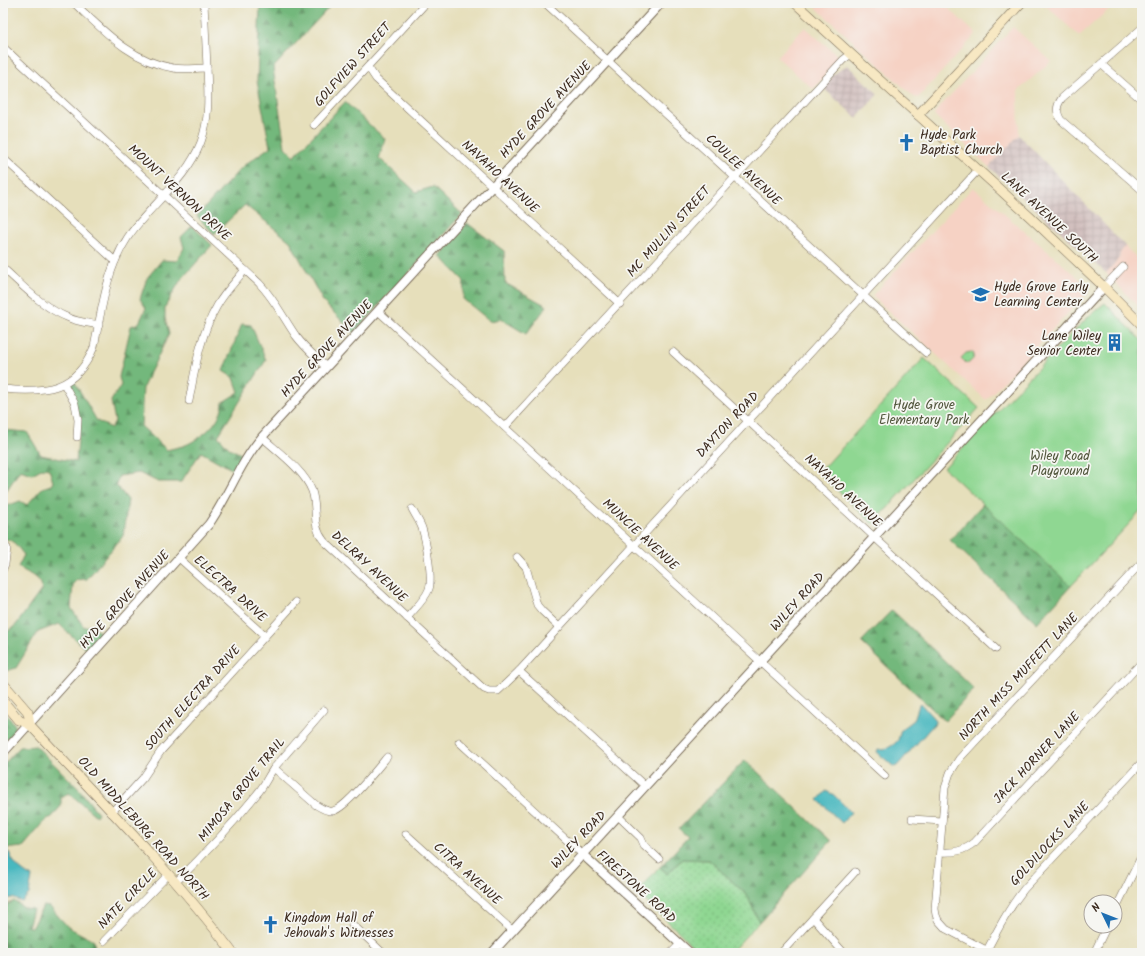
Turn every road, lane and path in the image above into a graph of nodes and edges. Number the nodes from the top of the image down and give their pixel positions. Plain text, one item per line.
1 (76, 3) edge
2 (204, 3) edge
3 (426, 3) edge
4 (545, 3) edge
5 (661, 3) edge
6 (795, 3) edge
7 (1021, 3) edge
8 (1142, 28) edge
9 (3, 47) edge
10 (851, 54) junction
11 (607, 61) junction
12 (1100, 64) junction
13 (368, 67) junction
14 (207, 68) junction
15 (1142, 100) edge
16 (918, 115) junction
17 (314, 125) dead end
18 (3, 158) edge
19 (978, 170) junction
20 (734, 178) junction
21 (492, 186) junction
22 (1142, 190) edge
23 (164, 196) junction
24 (115, 261) junction
25 (1123, 267) dead end
26 (3, 268) edge
27 (245, 270) junction
28 (1104, 287) junction
29 (862, 295) junction
30 (620, 304) junction
31 (378, 311) junction
32 (99, 325) junction
33 (1142, 325) edge
34 (673, 352) dead end
35 (926, 353) dead end
36 (326, 367) junction
37 (64, 384) junction
38 (3, 388) edge
39 (189, 401) dead end
40 (748, 420) junction
41 (505, 427) junction
42 (77, 437) dead end
43 (262, 437) junction
44 (412, 509) dead end
45 (875, 536) junction
46 (633, 545) junction
47 (7, 548) dead end
48 (517, 557) dead end
49 (179, 558) junction
50 (1142, 562) edge
51 (3, 569) edge
52 (296, 602) dead end
53 (407, 618) junction
54 (559, 627) junction
55 (265, 636) junction
56 (996, 648) dead end
57 (760, 662) junction
58 (1142, 662) edge
59 (519, 671) junction
60 (3, 682) edge
61 (493, 692) joint
62 (3, 701) edge
63 (324, 710) dead end
64 (30, 725) junction
65 (460, 742) dead end
66 (3, 753) edge
67 (387, 757) dead end
68 (1142, 762) edge
69 (274, 768) junction
70 (885, 776) dead end
71 (645, 786) junction
72 (112, 813) junction
73 (618, 816) junction
74 (912, 819) dead end
75 (942, 822) junction
76 (406, 834) dead end
77 (940, 852) junction
78 (582, 854) junction
79 (1142, 857) edge
80 (659, 859) dead end
81 (855, 872) dead end
82 (169, 874) junction
83 (176, 882) junction
84 (1123, 894) edge
85 (813, 918) junction
86 (352, 924) dead end
87 (513, 931) junction
88 (1103, 934) edge
89 (104, 941) dead end
90 (680, 944) junction
91 (990, 952) edge
92 (233, 953) edge
93 (383, 953) edge
94 (492, 953) edge
95 (671, 953) edge
96 (690, 953) edge
97 (781, 953) edge
98 (844, 953) edge
99 (1094, 953) edge

1 - 14 street
2 - 14 street
3 - 13 street, GOLFVIEW STREET
4 - 11 street, COULEE AVENUE
5 - 11 street, HYDE GROVE AVENUE
6 - 10 main road, LANE AVENUE SOUTH
7 - 16 main road
8 - 12 street
9 - 23 street, MOUNT VERNON DRIVE
10 - 16 main road, LANE AVENUE SOUTH
10 - 20 street, MC MULLIN STREET
11 - 20 street, COULEE AVENUE
11 - 21 street, HYDE GROVE AVENUE
12 - 15 street
12 - 22 street
13 - 17 street, GOLFVIEW STREET
13 - 21 street, NAVAHO AVENUE
14 - 23 street
16 - 19 main road, LANE AVENUE SOUTH
18 - 24 street
19 - 28 main road, LANE AVENUE SOUTH
19 - 29 street, DAYTON ROAD
20 - 29 street, COULEE AVENUE
20 - 30 street, MC MULLIN STREET
21 - 30 street, NAVAHO AVENUE
21 - 31 street, HYDE GROVE AVENUE
23 - 24 street
23 - 27 street, MOUNT VERNON DRIVE
24 - 32 street
25 - 28 street, WILEY ROAD
26 - 32 street
27 - 36 street, MOUNT VERNON DRIVE
27 - 39 street
28 - 33 main road, LANE AVENUE SOUTH
28 - 45 street, WILEY ROAD
29 - 35 street, COULEE AVENUE
29 - 40 street, DAYTON ROAD
30 - 41 street, MC MULLIN STREET
31 - 36 street, HYDE GROVE AVENUE
31 - 41 street, MUNCIE AVENUE
32 - 37 street
34 - 40 street, NAVAHO AVENUE
36 - 43 street, HYDE GROVE AVENUE
37 - 38 street
37 - 42 street
40 - 45 street, NAVAHO AVENUE
40 - 46 street, DAYTON ROAD
41 - 46 street, MUNCIE AVENUE
43 - 49 street, HYDE GROVE AVENUE
43 - 53 street, DELRAY AVENUE
44 - 53 street
45 - 56 street, NAVAHO AVENUE
45 - 57 street, WILEY ROAD
46 - 54 street, DAYTON ROAD
46 - 57 street, MUNCIE AVENUE
47 - 51 street
48 - 54 street
49 - 55 street, ELECTRA DRIVE
49 - 64 street, HYDE GROVE AVENUE
50 - 75 street, NORTH MISS MUFFETT LANE
52 - 55 street, SOUTH ELECTRA DRIVE
53 - 61 street, DELRAY AVENUE
54 - 59 street, DAYTON ROAD
55 - 72 street, SOUTH ELECTRA DRIVE
57 - 70 street, MUNCIE AVENUE
57 - 71 street, WILEY ROAD
58 - 77 street, JACK HORNER LANE
59 - 61 street, DAYTON ROAD
59 - 71 street
60 - 64 main road, OLD MIDDLEBURG ROAD NORTH
62 - 64 main road, OLD MIDDLEBURG ROAD NORTH
63 - 69 street, MIMOSA GROVE TRAIL
64 - 66 street, HYDE GROVE AVENUE
64 - 72 main road, OLD MIDDLEBURG ROAD NORTH
65 - 78 street, FIRESTONE ROAD
67 - 69 street
68 - 91 street, GOLDILOCKS LANE
69 - 83 street, MIMOSA GROVE TRAIL
71 - 73 street, WILEY ROAD
72 - 82 main road, OLD MIDDLEBURG ROAD NORTH
73 - 78 street, WILEY ROAD
73 - 80 street
74 - 75 street
75 - 77 street, NORTH MISS MUFFETT LANE
76 - 87 street, CITRA AVENUE
77 - 91 street, NORTH MISS MUFFETT LANE
78 - 87 street, WILEY ROAD
78 - 90 street, FIRESTONE ROAD
79 - 84 street
81 - 85 street
82 - 83 main road, OLD MIDDLEBURG ROAD NORTH
82 - 89 street, NATE CIRCLE
83 - 92 main road, OLD MIDDLEBURG ROAD NORTH
85 - 97 street
85 - 98 street
86 - 93 street
87 - 94 street, WILEY ROAD
88 - 99 street
90 - 95 street
90 - 96 street, FIRESTONE ROAD

